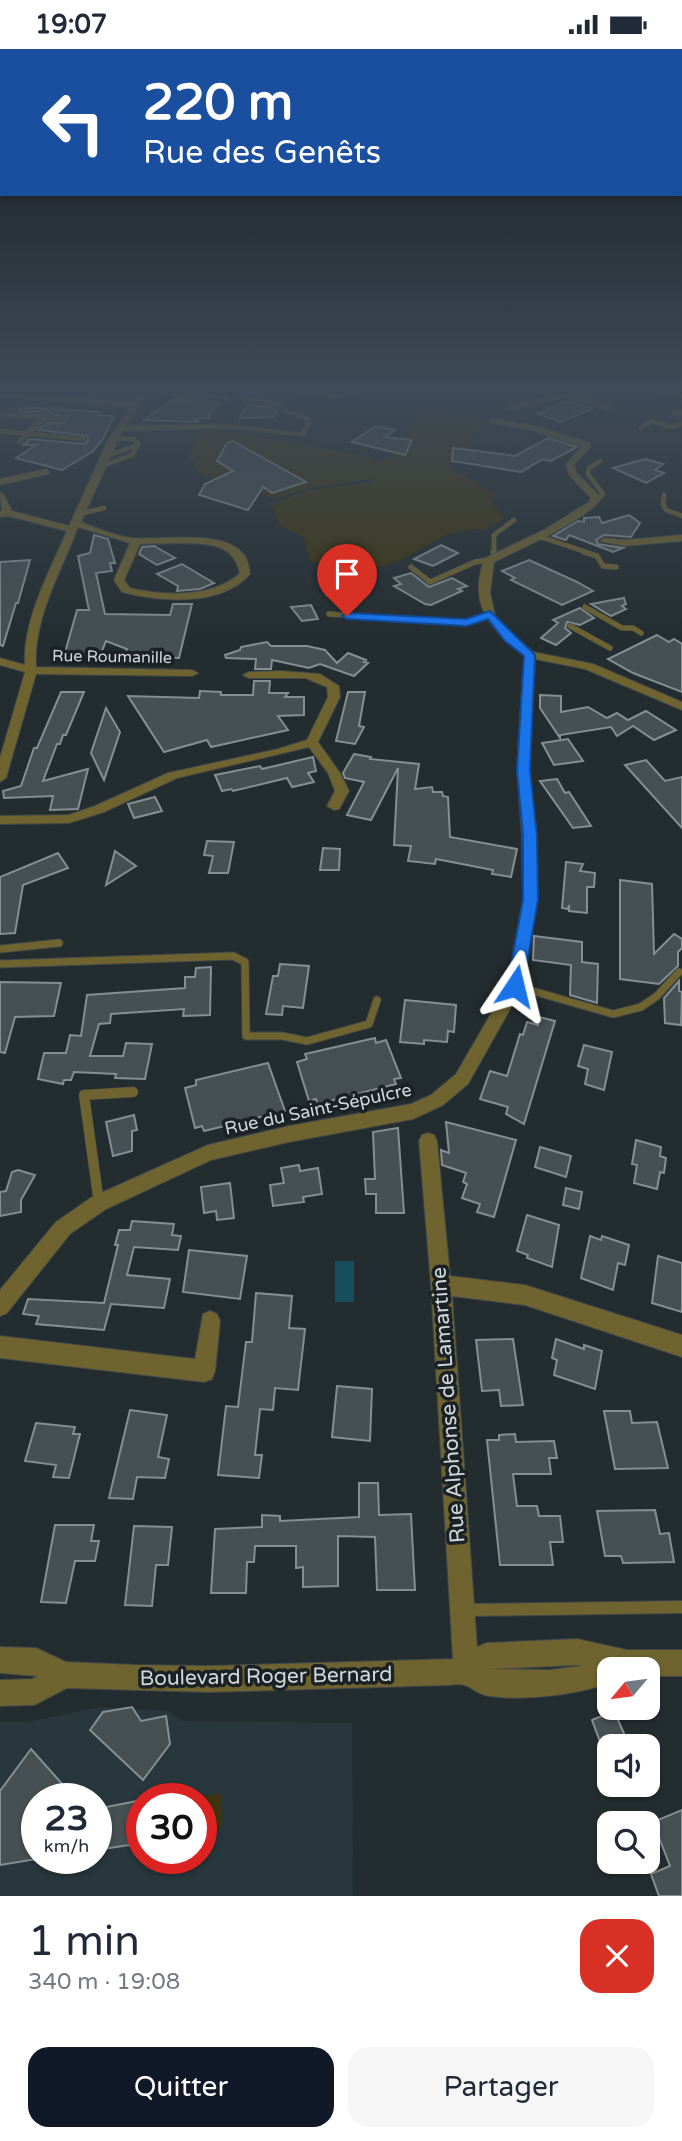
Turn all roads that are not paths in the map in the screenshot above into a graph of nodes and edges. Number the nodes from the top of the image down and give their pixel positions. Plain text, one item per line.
1 (31, 475) edge
2 (96, 475) edge
3 (574, 475) edge
4 (589, 475) edge
5 (0, 482) edge
6 (0, 495) edge
7 (664, 495) dead end
8 (594, 501) junction
9 (104, 508) dead end
10 (4, 514) edge
11 (682, 516) edge
12 (514, 520) dead end
13 (75, 525) junction
14 (538, 536) junction
15 (682, 538) edge
16 (136, 541) junction
17 (604, 541) dead end
18 (492, 558) junction
19 (616, 567) dead end
20 (411, 568) dead end
21 (585, 607) dead end
22 (329, 614) dead end
23 (490, 614) junction
24 (570, 626) dead end
25 (641, 633) dead end
26 (610, 648) dead end
27 (30, 655) junction
28 (530, 655) junction
29 (0, 659) edge
30 (31, 670) junction
31 (192, 673) dead end
32 (249, 675) dead end
33 (682, 706) edge
34 (312, 742) junction
35 (0, 778) edge
36 (334, 806) dead end
37 (0, 820) edge
38 (59, 943) dead end
39 (0, 949) edge
40 (0, 964) edge
41 (679, 972) dead end
42 (515, 986) junction
43 (377, 1000) dead end
44 (133, 1092) dead end
45 (428, 1141) dead end
46 (99, 1202) junction
47 (441, 1285) junction
48 (0, 1306) edge
49 (210, 1321) dead end
50 (682, 1346) edge
51 (0, 1347) edge
52 (682, 1607) edge
53 (462, 1610) junction
54 (0, 1660) edge
55 (682, 1663) edge
56 (660, 1664) edge
57 (466, 1669) junction
58 (597, 1674) edge
59 (65, 1675) junction
60 (0, 1693) edge

1 - 5 street
2 - 13 street
3 - 8 street
4 - 8 lane
6 - 10 street
7 - 11 lane
8 - 14 street
9 - 13 lane
10 - 13 street
12 - 18 lane
13 - 16 street
13 - 27 street
14 - 18 street
14 - 19 lane
15 - 17 street
16 - 16 street
18 - 20 lane
18 - 23 street
21 - 25 lane
22 - 23 lane
23 - 28 street
24 - 26 lane
27 - 29 street
27 - 30 street
28 - 33 street
28 - 42 street, Rue du Saint-Sépulcre
29 - 30 street, Rue Roumanille
30 - 31 street, Rue Roumanille
30 - 35 street
32 - 34 street
34 - 36 street
34 - 37 street
38 - 39 lane
40 - 43 lane
41 - 42 lane
42 - 46 street, Rue du Saint-Sépulcre
44 - 46 lane
45 - 47 street, Rue Alphonse de Lamartine
46 - 48 street, Rue du Saint-Sépulcre
47 - 50 street
47 - 53 street, Rue Alphonse de Lamartine
49 - 51 street
52 - 53 lane
53 - 57 street, Rue Alphonse de Lamartine
54 - 59 street, Boulevard Roger Bernard
55 - 56 street
57 - 58 street
57 - 59 street, Boulevard Roger Bernard
59 - 60 street

